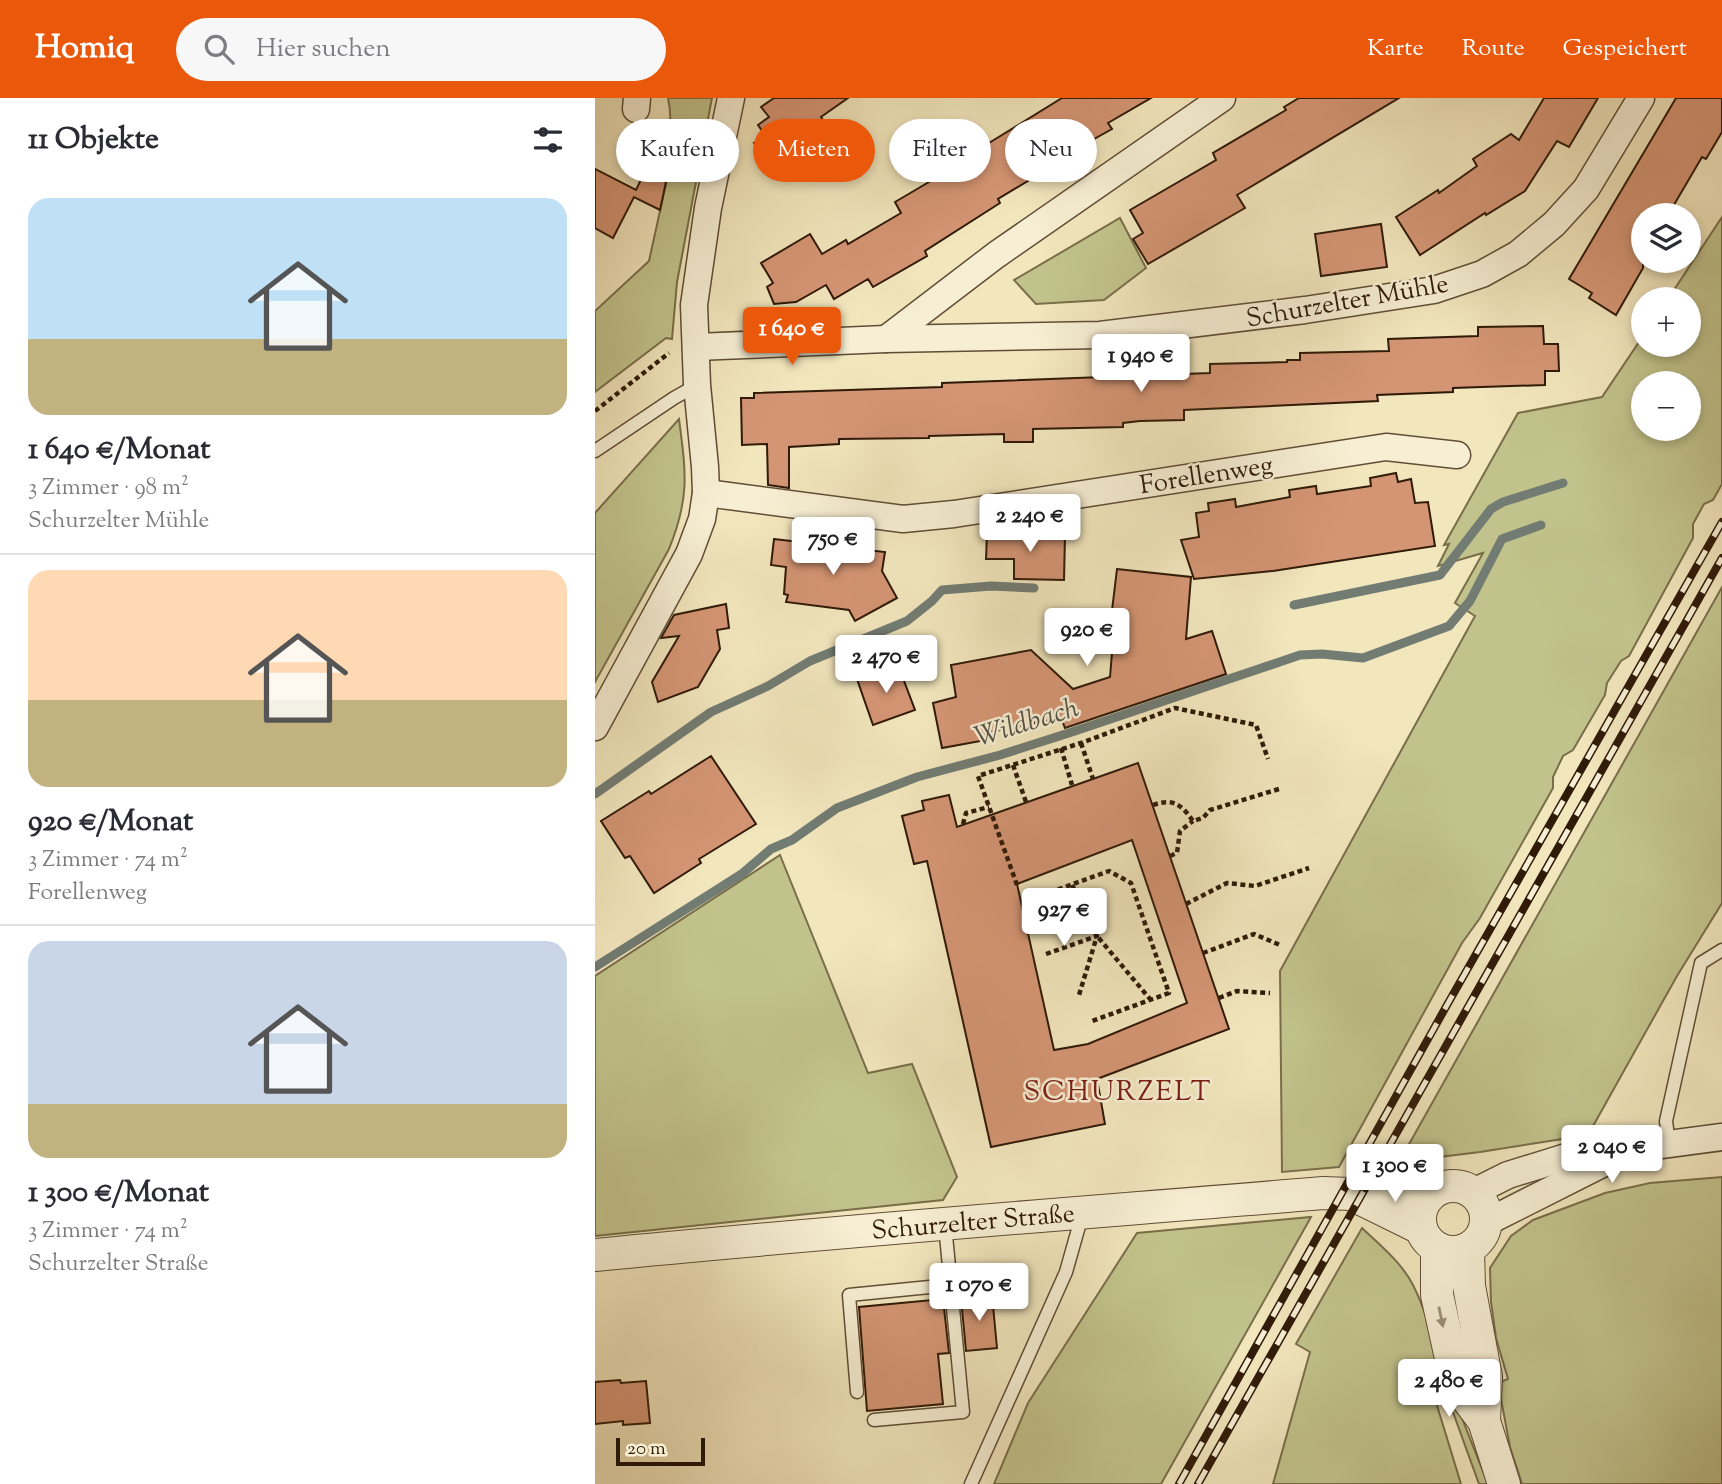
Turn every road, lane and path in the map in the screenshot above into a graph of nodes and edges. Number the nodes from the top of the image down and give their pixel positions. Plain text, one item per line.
1 (731, 98) edge
2 (1222, 98) edge
3 (1641, 98) edge
4 (887, 339) junction
5 (696, 347) junction
6 (697, 385) junction
7 (595, 411) edge
8 (595, 451) edge
9 (1457, 455) dead end
10 (706, 493) junction
11 (595, 727) edge
12 (1081, 743) junction
13 (1061, 748) junction
14 (1268, 759) dead end
15 (1013, 765) junction
16 (1093, 779) dead end
17 (1072, 785) dead end
18 (1279, 789) dead end
19 (1026, 802) dead end
20 (1153, 805) dead end
21 (989, 807) junction
22 (1193, 821) junction
23 (963, 824) dead end
24 (1170, 856) dead end
25 (1309, 868) dead end
26 (1017, 885) dead end
27 (1072, 885) junction
28 (1026, 901) dead end
29 (1186, 904) dead end
30 (1097, 936) junction
31 (1280, 945) dead end
32 (1722, 950) edge
33 (1203, 953) dead end
34 (1046, 954) dead end
35 (1270, 993) dead end
36 (1079, 995) dead end
37 (1219, 998) dead end
38 (1150, 999) junction
39 (1092, 1021) dead end
40 (1722, 1137) edge
41 (1669, 1144) junction
42 (1632, 1150) junction
43 (1474, 1192) junction
44 (1351, 1194) junction
45 (1429, 1196) junction
46 (1079, 1213) junction
47 (1487, 1222) junction
48 (945, 1224) junction
49 (1442, 1242) junction
50 (595, 1255) edge
51 (950, 1285) junction
52 (857, 1392) dead end
53 (874, 1420) dead end
54 (971, 1484) edge
55 (1504, 1484) edge

1 - 5 street
2 - 4 street
3 - 4 street, Schurzelter Mühle
4 - 5 street, Schurzelter Mühle
5 - 6 street
5 - 7 path
6 - 8 lane
6 - 10 street
9 - 10 street, Forellenweg
10 - 11 street
12 - 13 path
12 - 14 path
12 - 16 path
13 - 15 path
13 - 17 path
15 - 19 path
15 - 21 path
18 - 22 path
20 - 22 path
21 - 23 path
21 - 26 path
22 - 24 path
25 - 29 path
27 - 28 path
27 - 30 path
27 - 38 path
30 - 34 path
30 - 36 path
30 - 38 path
31 - 33 path
32 - 41 lane
35 - 37 path
38 - 39 path
40 - 41 street
41 - 42 street
42 - 43 street
42 - 47 street
43 - 45 street
43 - 47 street
44 - 45 street, Schurzelter Straße
44 - 46 street, Schurzelter Straße
44 - 49 street, Schurzelter Straße
45 - 49 street
46 - 48 street, Schurzelter Straße
46 - 54 lane
47 - 49 street
48 - 50 street, Schurzelter Straße
48 - 51 lane
49 - 55 street
51 - 52 lane
51 - 53 lane

